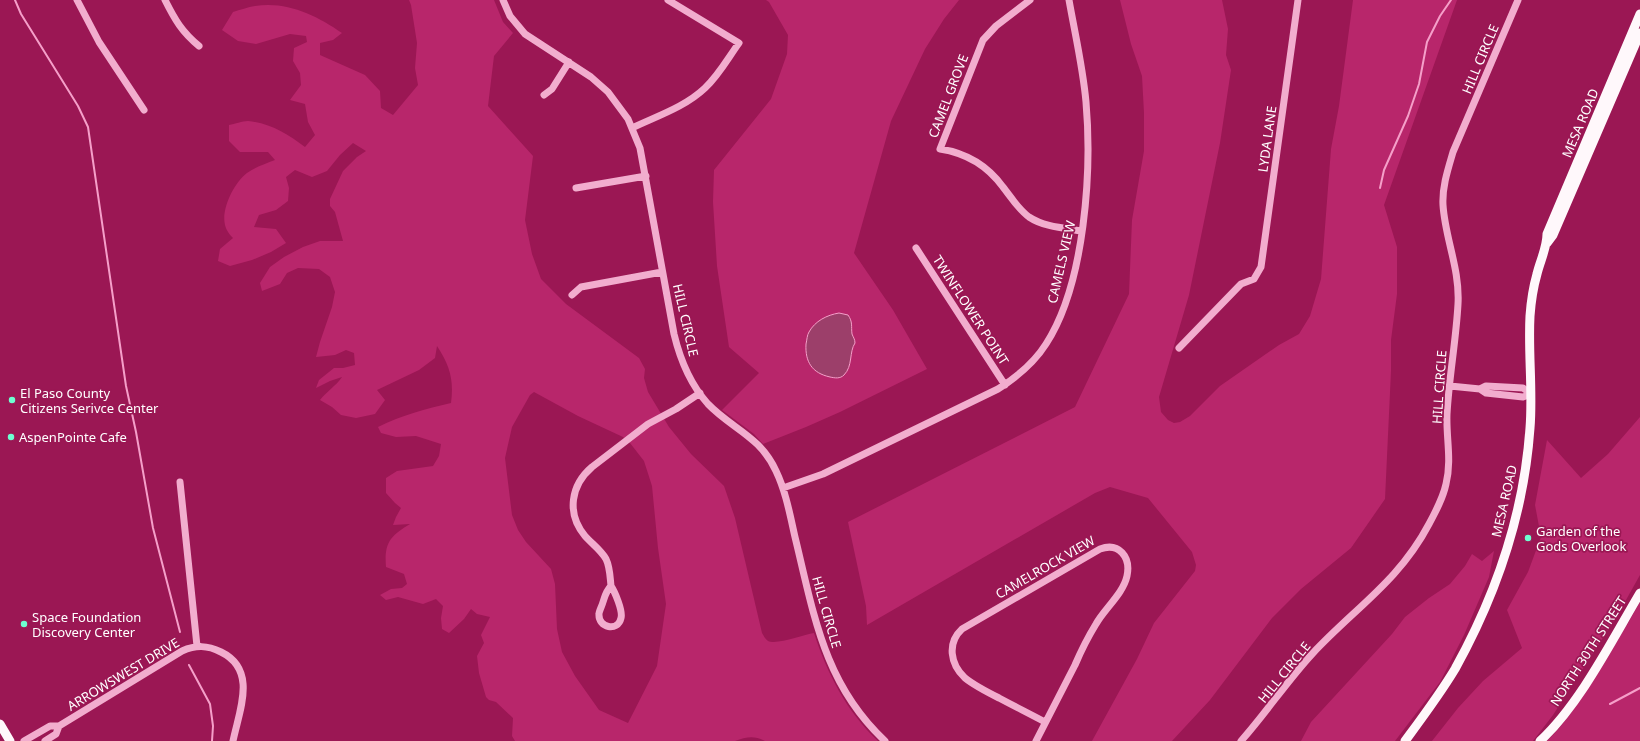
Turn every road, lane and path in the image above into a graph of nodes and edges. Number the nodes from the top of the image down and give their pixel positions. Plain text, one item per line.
1 (77, 0) edge
2 (165, 0) edge
3 (503, 0) edge
4 (668, 0) edge
5 (1030, 0) edge
6 (1069, 0) edge
7 (1298, 0) edge
8 (1518, 0) edge
9 (1640, 14) edge
10 (1640, 33) edge
11 (199, 46) dead end
12 (569, 62) junction
13 (544, 95) dead end
14 (144, 110) dead end
15 (632, 128) junction
16 (646, 176) junction
17 (576, 188) dead end
18 (1082, 231) junction
19 (1547, 243) junction
20 (916, 248) dead end
21 (662, 272) junction
22 (572, 295) dead end
23 (1179, 348) dead end
24 (1005, 385) junction
25 (1450, 386) junction
26 (1504, 387) junction
27 (1480, 389) junction
28 (700, 393) junction
29 (1531, 394) junction
30 (1503, 395) junction
31 (180, 482) dead end
32 (783, 488) junction
33 (611, 586) junction
34 (1640, 593) edge
35 (197, 646) junction
36 (1045, 722) junction
37 (0, 724) edge
38 (59, 726) junction
39 (10, 741) edge
40 (24, 741) edge
41 (45, 741) edge
42 (233, 741) edge
43 (884, 741) edge
44 (1036, 741) edge
45 (1241, 741) edge
46 (1405, 741) edge
47 (1540, 741) edge

1 - 14 street
2 - 11 street
3 - 12 street, HILL CIRCLE
4 - 15 street
5 - 18 street, CAMEL GROVE
6 - 18 street, CAMELS VIEW
7 - 23 street, LYDA LANE
8 - 25 street, HILL CIRCLE
9 - 19 main road, MESA ROAD
10 - 19 main road, MESA ROAD
12 - 13 street
12 - 15 street, HILL CIRCLE
15 - 16 street, HILL CIRCLE
16 - 17 street
16 - 21 street, HILL CIRCLE
18 - 24 street, CAMELS VIEW
19 - 29 main road, MESA ROAD
20 - 24 street, TWINFLOWER POINT
21 - 22 street
21 - 28 street, HILL CIRCLE
24 - 32 street, CAMELS VIEW
25 - 27 street
25 - 45 street, HILL CIRCLE
26 - 27 street
26 - 29 street
26 - 30 street
27 - 30 street
28 - 32 street, HILL CIRCLE
28 - 33 street
29 - 30 street
29 - 46 main road, MESA ROAD
31 - 35 street
32 - 43 street, HILL CIRCLE
33 - 33 street
34 - 47 main road, NORTH 30TH STREET
35 - 38 street, ARROWSWEST DRIVE
35 - 42 street, ARROWSWEST DRIVE
36 - 36 street, CAMELROCK VIEW
36 - 44 street, CAMELROCK VIEW
37 - 39 main road
38 - 40 street, ARROWSWEST DRIVE
38 - 41 street, ARROWSWEST DRIVE

